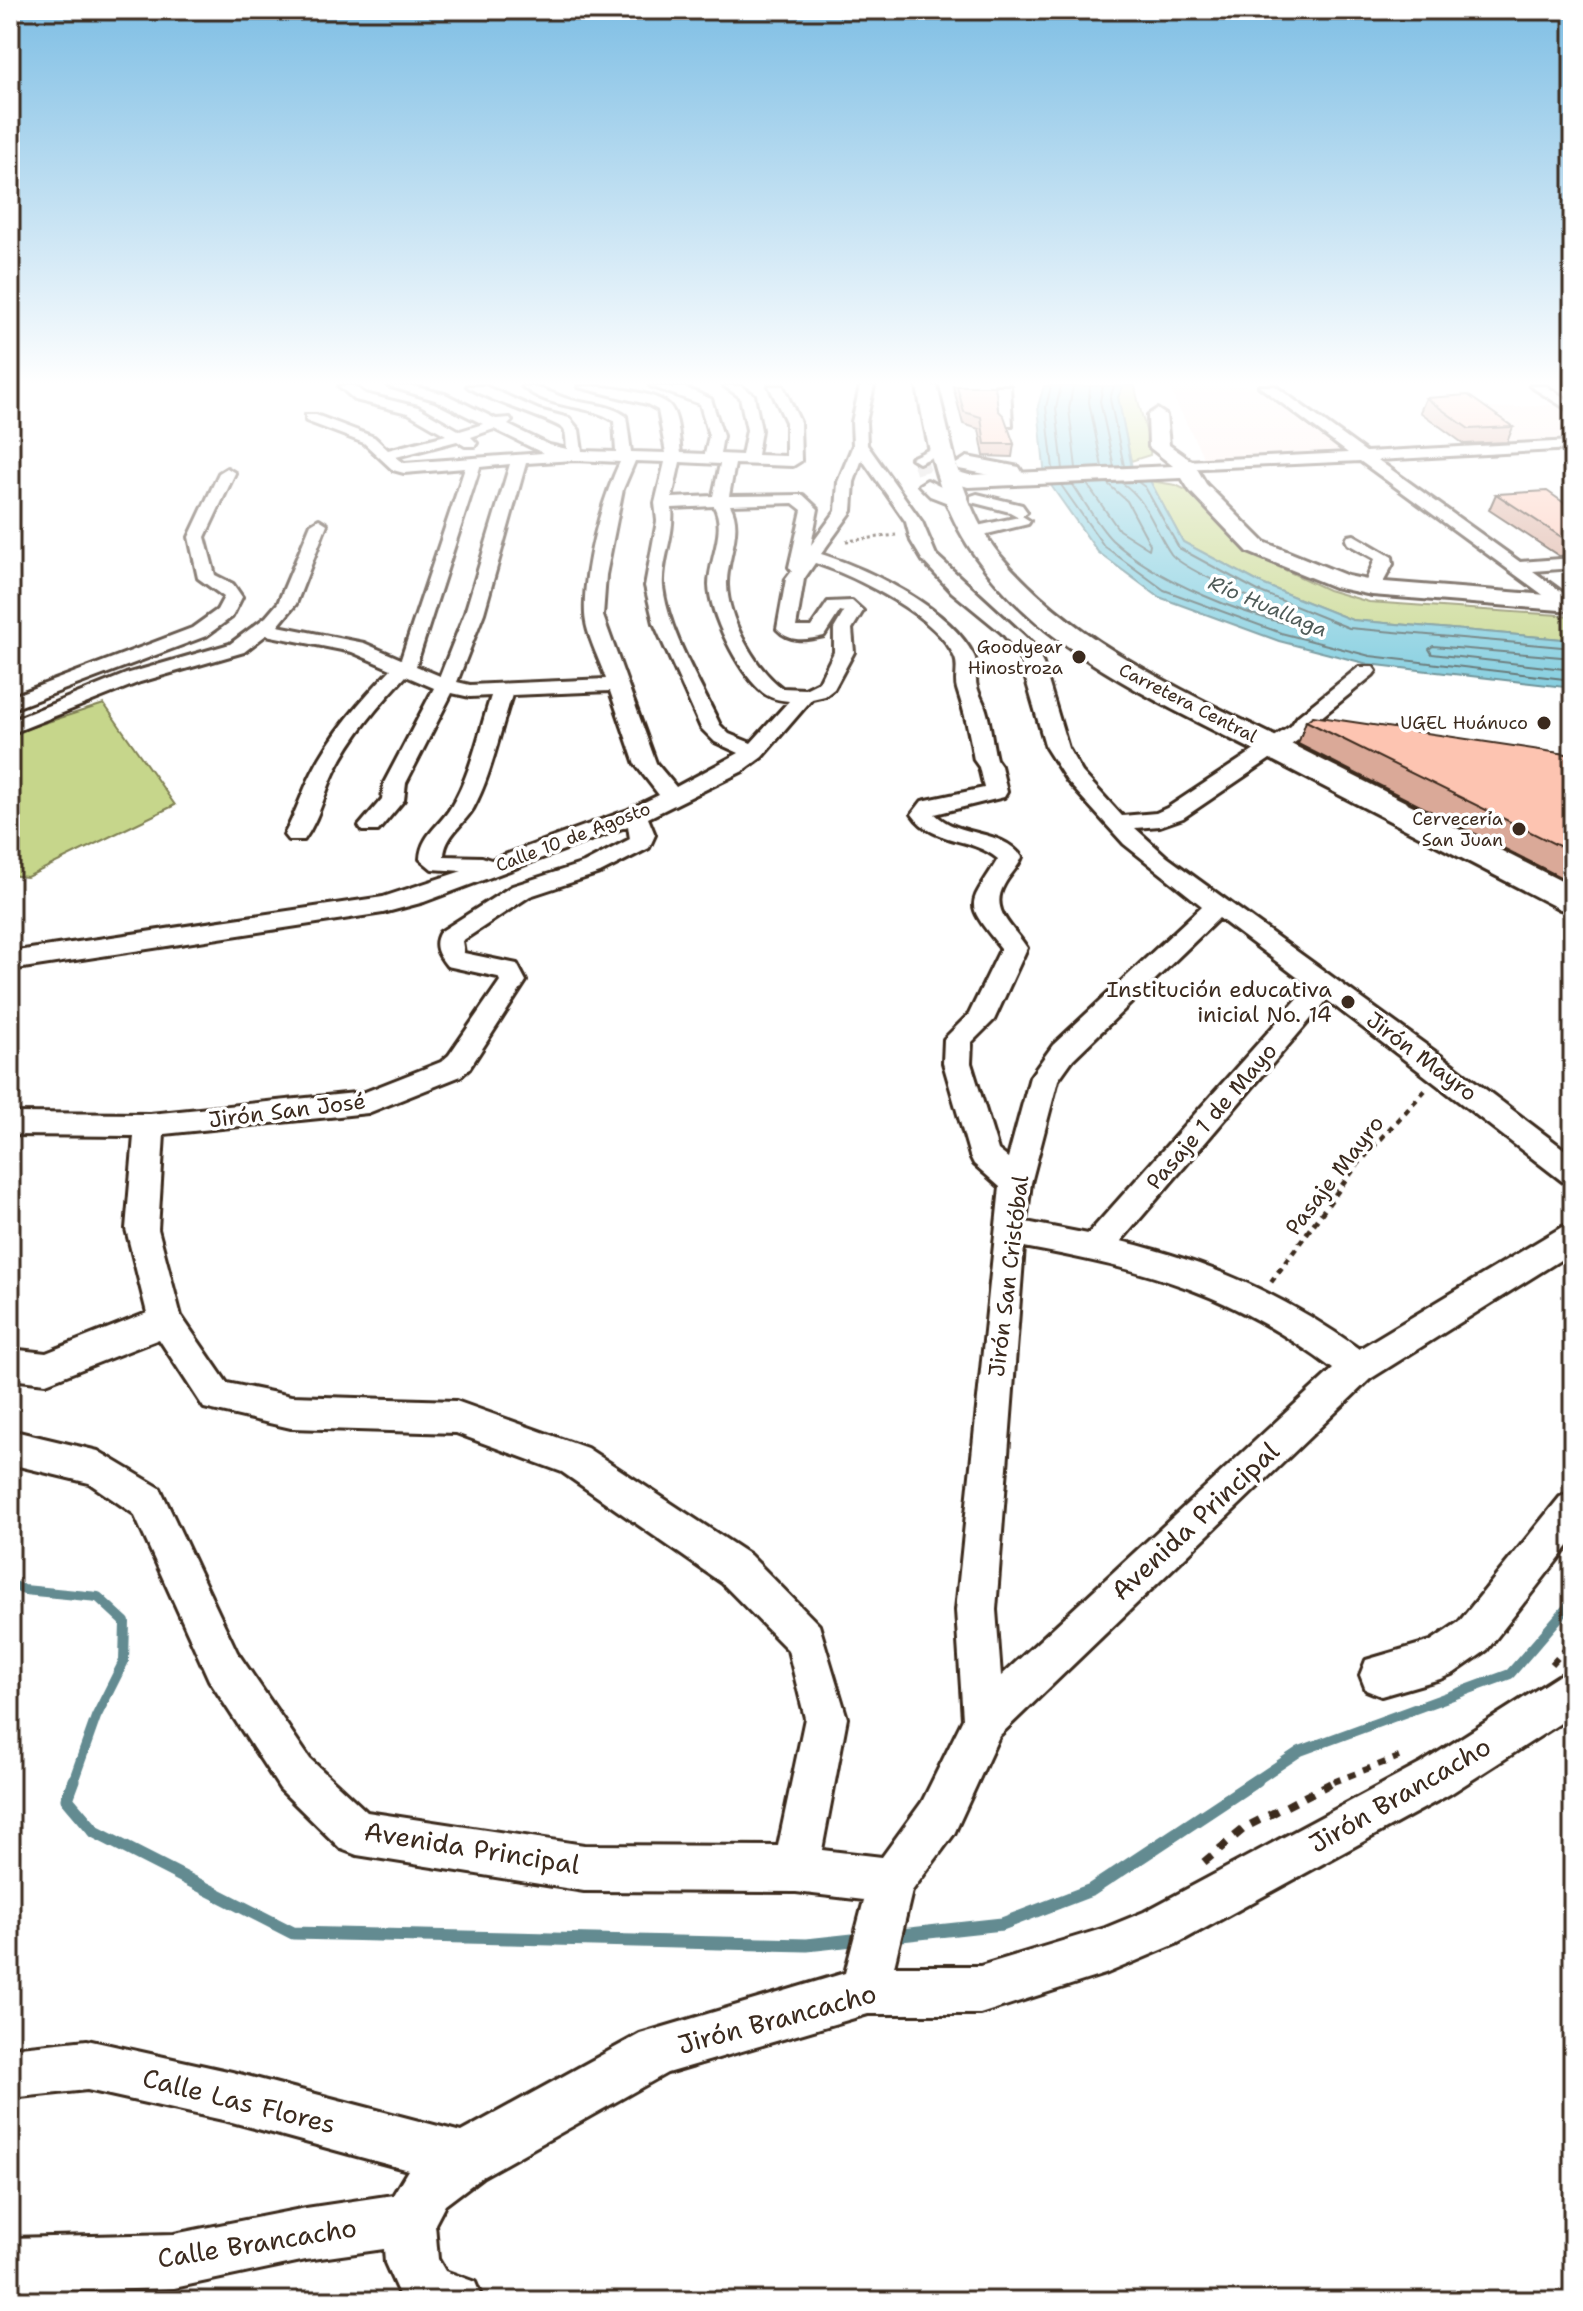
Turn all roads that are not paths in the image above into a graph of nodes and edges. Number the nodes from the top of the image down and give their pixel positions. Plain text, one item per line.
1 (217, 494) edge
2 (464, 494) edge
3 (504, 494) edge
4 (614, 494) edge
5 (665, 494) edge
6 (720, 494) edge
7 (845, 494) edge
8 (894, 494) tunnel mouth
9 (972, 494) tunnel mouth
10 (988, 494) edge
11 (1208, 494) edge
12 (1416, 494) edge
13 (663, 503) junction
14 (720, 503) junction
15 (319, 524) dead end
16 (982, 539) junction
17 (1354, 540) dead end
18 (812, 557) junction
19 (1573, 563) edge
20 (1517, 567) junction
21 (795, 579) junction
22 (1372, 588) junction
23 (1570, 604) edge
24 (262, 629) junction
25 (405, 668) junction
26 (1366, 671) dead end
27 (443, 685) junction
28 (617, 685) junction
29 (503, 691) junction
30 (805, 695) junction
31 (10, 704) edge
32 (10, 728) edge
33 (1357, 736) edge
34 (1288, 739) junction
35 (754, 752) junction
36 (673, 797) junction
37 (636, 815) junction
38 (1118, 823) junction
39 (370, 826) dead end
40 (296, 835) dead end
41 (511, 861) junction
42 (1573, 901) edge
43 (1217, 906) junction
44 (10, 961) edge
45 (1325, 985) junction
46 (10, 1124) edge
47 (150, 1125) junction
48 (1573, 1173) edge
49 (1016, 1183) junction
50 (1009, 1232) junction
51 (1573, 1236) edge
52 (1096, 1247) junction
53 (166, 1321) junction
54 (10, 1364) edge
55 (1358, 1368) junction
56 (10, 1447) edge
57 (1573, 1510) edge
58 (1381, 1675) dead end
59 (1573, 1691) edge
60 (984, 1721) junction
61 (796, 1869) junction
62 (889, 1892) junction
63 (868, 1983) junction
64 (10, 2073) edge
65 (464, 2159) junction
66 (408, 2219) junction
67 (10, 2265) edge
68 (456, 2301) edge

1 - 31 street
2 - 25 street
3 - 27 street
4 - 28 street
5 - 13 street
6 - 14 street
7 - 18 street, Calle 10 de Agosto
8 - 38 street, Jirón Mayro
9 - 16 highway
10 - 16 street
11 - 22 main road
12 - 20 street
13 - 14 street
13 - 35 street
14 - 21 street
14 - 30 street
15 - 24 street
16 - 34 highway, Carretera Central
17 - 22 street
18 - 21 street, Calle 10 de Agosto
18 - 49 street
19 - 20 street
20 - 23 street
21 - 30 street, Calle 10 de Agosto
22 - 23 main road
24 - 25 street
24 - 32 street
25 - 27 street
25 - 40 street
26 - 34 street
27 - 29 street
27 - 39 street
28 - 29 street
28 - 36 street
29 - 41 street
30 - 35 street, Calle 10 de Agosto
33 - 34 street
34 - 38 street
34 - 42 highway, Carretera Central
35 - 36 street, Calle 10 de Agosto
36 - 37 street, Calle 10 de Agosto
37 - 41 street, Calle 10 de Agosto
37 - 47 street, Jirón San José
38 - 43 street, Jirón Mayro
41 - 44 street, Calle 10 de Agosto
43 - 45 street, Jirón Mayro
43 - 49 street, Jirón San Cristóbal
45 - 48 street, Jirón Mayro
45 - 52 street, Pasaje 1 de Mayo
46 - 47 street, Jirón San José
47 - 53 street
49 - 50 street, Jirón San Cristóbal
50 - 52 street
50 - 60 street, Jirón San Cristóbal
51 - 55 street, Avenida Principal
52 - 55 street
53 - 54 street
53 - 61 street
55 - 60 street, Avenida Principal
56 - 61 street, Avenida Principal
57 - 58 street
59 - 63 street, Jirón Brancacho
60 - 62 street, Avenida Principal
61 - 62 street, Avenida Principal
62 - 63 street, Avenida Principal
63 - 65 street, Jirón Brancacho
64 - 65 street, Calle Las Flores
65 - 66 street, Jirón Brancacho
66 - 67 street, Calle Brancacho
66 - 68 street

